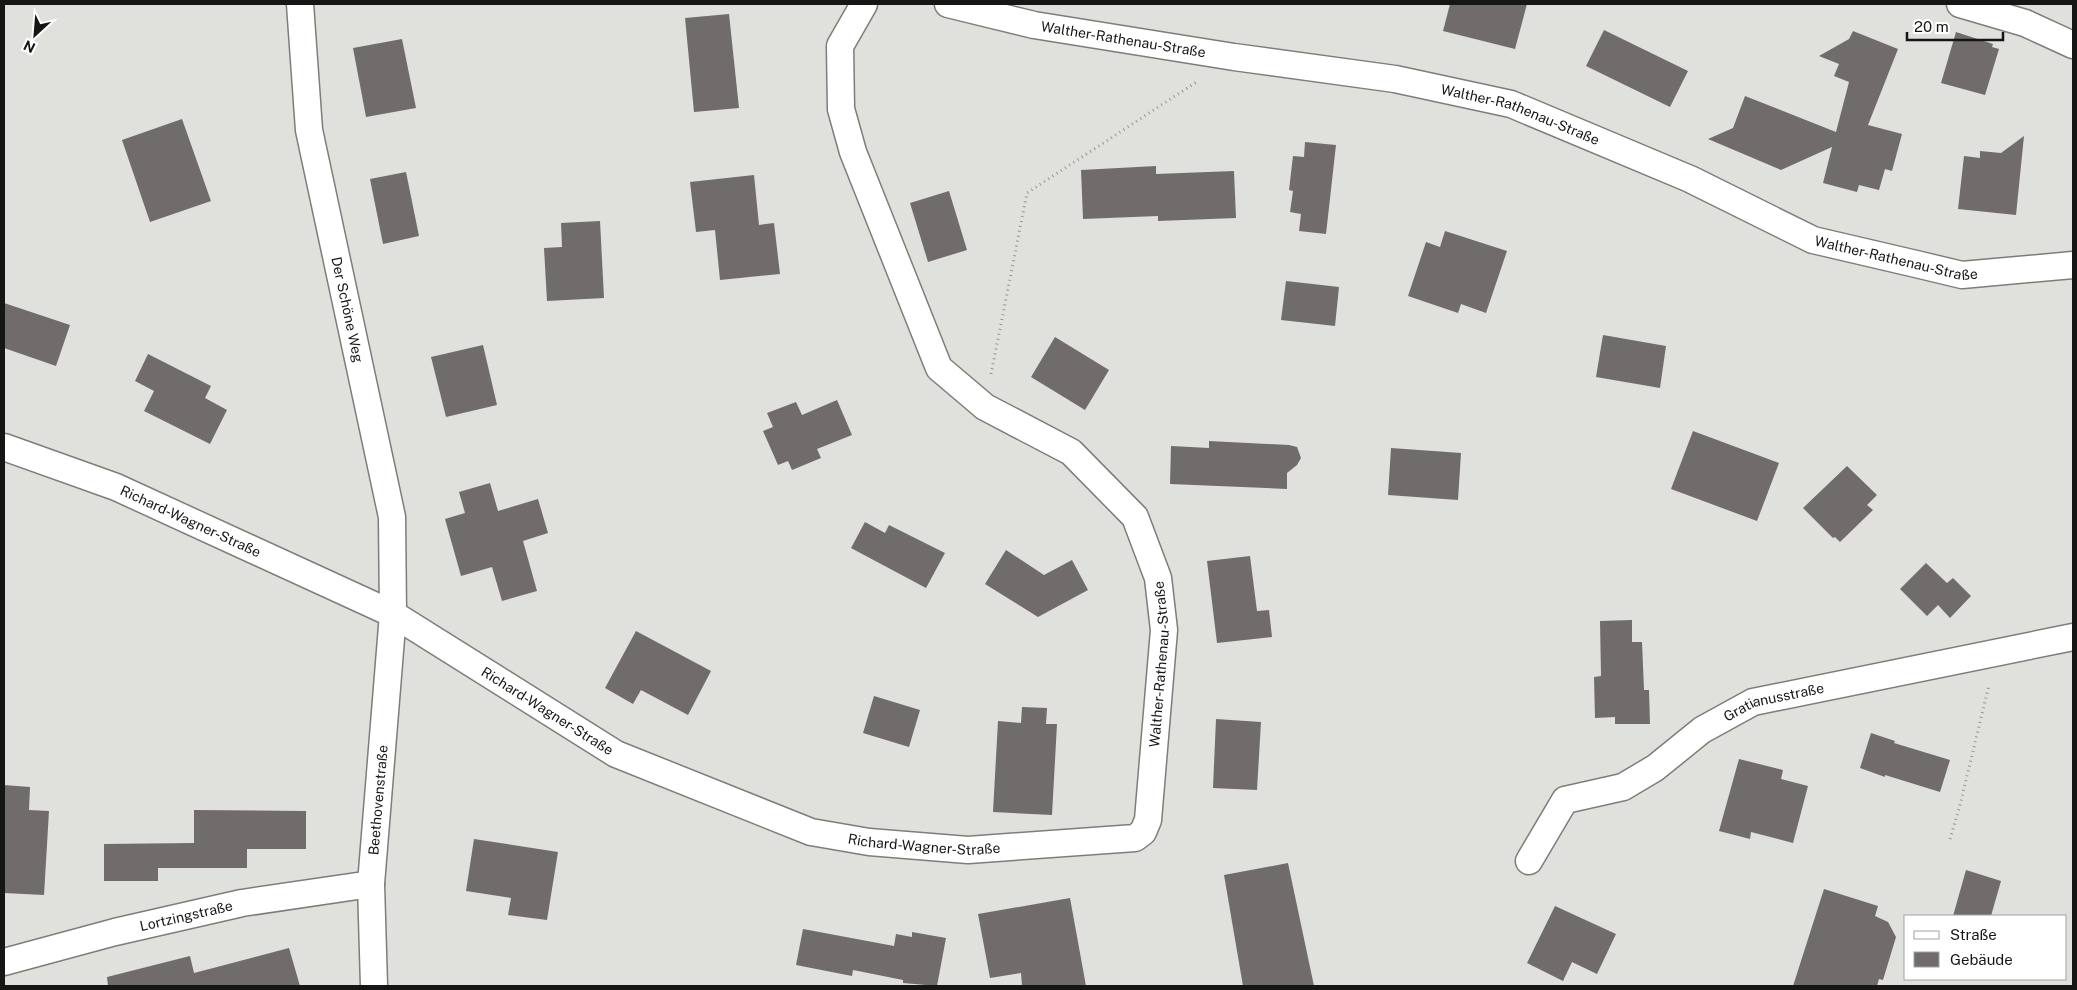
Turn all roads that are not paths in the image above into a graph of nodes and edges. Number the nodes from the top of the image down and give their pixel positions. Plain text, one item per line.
1 (300, 4) edge
2 (864, 4) edge
3 (948, 4) edge
4 (1960, 4) edge
5 (2073, 45) edge
6 (2073, 265) edge
7 (4, 447) edge
8 (394, 614) junction
9 (2073, 637) edge
10 (1126, 840) joint
11 (1529, 861) dead end
12 (372, 884) junction
13 (4, 962) edge
14 (374, 986) edge

1 - 8 street, Der Schöne Weg
2 - 10 street, Walther-Rathenau-Straße
3 - 6 street, Walther-Rathenau-Straße
4 - 5 street
7 - 8 street, Richard-Wagner-Straße
8 - 10 street, Richard-Wagner-Straße
8 - 12 street, Beethovenstraße
9 - 11 street, Gratianusstraße
12 - 13 street, Lortzingstraße
12 - 14 street, Beethovenstraße

